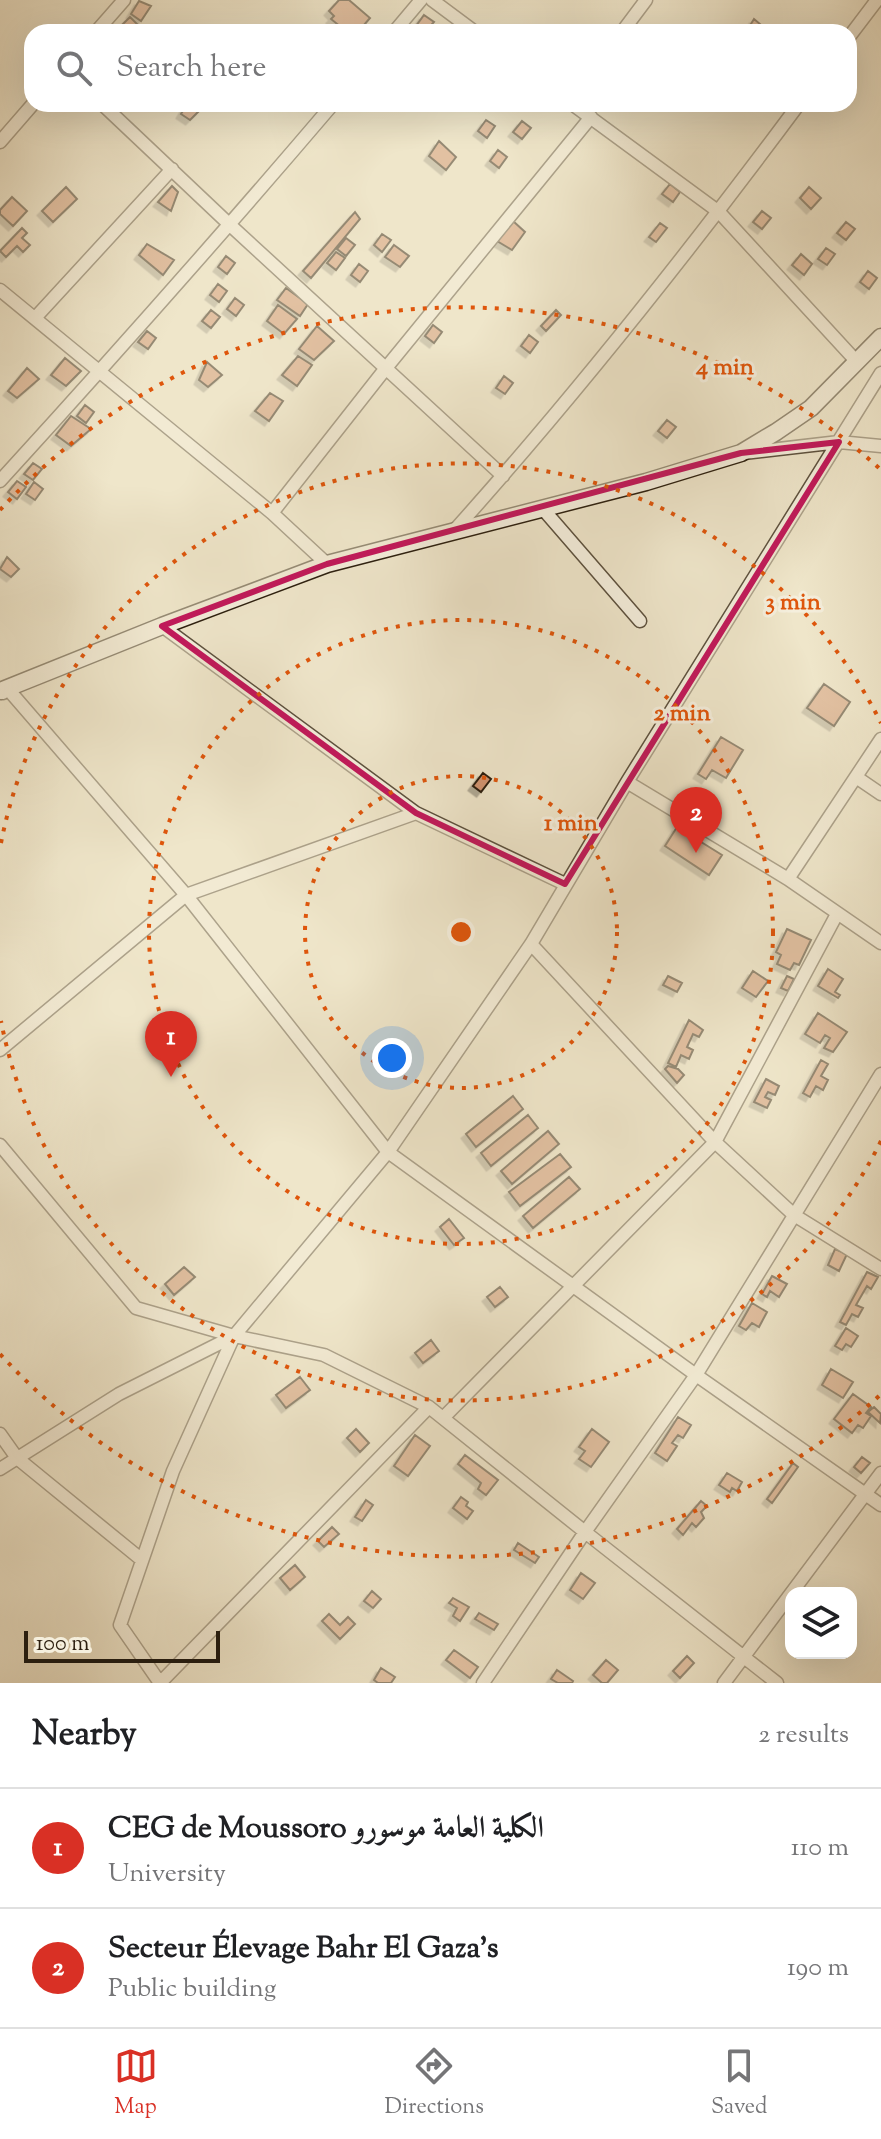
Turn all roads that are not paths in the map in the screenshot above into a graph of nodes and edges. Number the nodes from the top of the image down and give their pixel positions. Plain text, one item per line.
1 (124, 0) edge
2 (421, 0) edge
3 (432, 0) edge
4 (646, 0) edge
5 (877, 0) edge
6 (103, 24) edge
7 (401, 24) edge
8 (464, 24) edge
9 (628, 24) edge
10 (857, 26) edge
11 (26, 112) edge
12 (111, 112) edge
13 (326, 112) edge
14 (584, 112) edge
15 (793, 112) edge
16 (591, 117) junction
17 (0, 142) edge
18 (172, 169) junction
19 (719, 212) junction
20 (230, 225) junction
21 (0, 290) edge
22 (35, 318) junction
23 (881, 337) edge
24 (857, 362) junction
25 (386, 368) junction
26 (100, 371) junction
27 (881, 373) edge
28 (839, 442) junction
29 (881, 446) edge
30 (741, 453) junction
31 (503, 476) junction
32 (0, 481) edge
33 (543, 509) junction
34 (272, 513) junction
35 (452, 533) junction
36 (327, 564) junction
37 (640, 621) dead end
38 (162, 626) junction
39 (2, 690) edge
40 (881, 739) edge
41 (856, 777) junction
42 (627, 782) junction
43 (881, 794) edge
44 (416, 813) junction
45 (788, 879) junction
46 (565, 884) junction
47 (186, 895) junction
48 (837, 914) junction
49 (881, 943) edge
50 (531, 944) junction
51 (0, 1050) edge
52 (881, 1074) edge
53 (715, 1142) junction
54 (0, 1145) edge
55 (388, 1152) junction
56 (794, 1215) junction
57 (881, 1269) edge
58 (572, 1285) junction
59 (234, 1336) junction
60 (696, 1375) junction
61 (429, 1407) junction
62 (443, 1418) junction
63 (0, 1434) edge
64 (17, 1458) junction
65 (0, 1469) edge
66 (881, 1473) edge
67 (865, 1494) junction
68 (881, 1505) edge
69 (585, 1532) junction
70 (142, 1560) junction
71 (742, 1657) junction
72 (160, 1683) edge
73 (483, 1683) edge
74 (724, 1683) edge
75 (777, 1683) edge

1 - 6 street
2 - 7 street
3 - 8 street
4 - 9 street
5 - 10 street
11 - 17 street
12 - 18 street
13 - 20 street
14 - 16 street
15 - 19 street
16 - 19 street
16 - 25 street
18 - 20 street
18 - 22 street
19 - 24 street
19 - 31 street
20 - 25 street
20 - 26 street
21 - 22 street
22 - 26 street
23 - 24 main road
24 - 30 main road
25 - 31 street
25 - 34 street
26 - 32 street
26 - 34 street
27 - 28 street
28 - 29 street
28 - 30 street
28 - 42 street
30 - 33 main road
31 - 35 street
33 - 35 main road
33 - 37 street
34 - 36 street
35 - 36 main road
36 - 38 main road
38 - 39 main road
38 - 44 street
39 - 47 street
40 - 41 street
41 - 43 street
41 - 45 street
42 - 45 street
42 - 46 street
44 - 46 street
44 - 47 street
45 - 48 street
46 - 50 street
47 - 51 street
47 - 55 street
48 - 49 street
48 - 53 street
50 - 53 street
50 - 55 street
52 - 56 street
53 - 56 street
53 - 58 street
54 - 59 street
55 - 58 street
55 - 59 street
56 - 57 street
56 - 60 street
58 - 60 street
58 - 62 street
59 - 61 street
59 - 64 street
59 - 70 street
60 - 67 street
60 - 69 street
61 - 62 street
61 - 72 street
62 - 69 street
63 - 64 street
64 - 65 street
64 - 70 street
66 - 67 street
67 - 68 street
67 - 71 street
69 - 71 street
69 - 73 street
70 - 72 street
71 - 74 street
71 - 75 street

